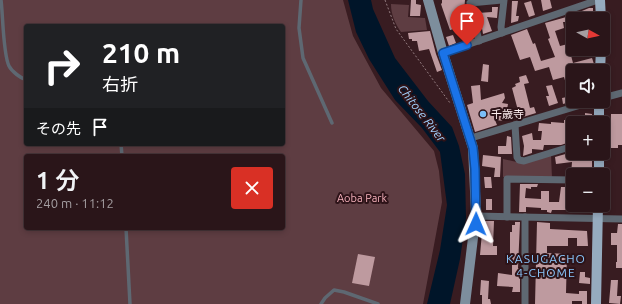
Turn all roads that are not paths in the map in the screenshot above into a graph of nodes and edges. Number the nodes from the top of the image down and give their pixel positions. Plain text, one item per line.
1 (1, 0) edge
2 (301, 0) edge
3 (428, 0) edge
4 (503, 0) edge
5 (599, 0) edge
6 (600, 12) edge
7 (502, 33) junction
8 (479, 41) junction
9 (443, 53) junction
10 (24, 78) edge
11 (622, 93) edge
12 (610, 96) edge
13 (571, 108) edge
14 (332, 123) dead end
15 (516, 125) junction
16 (471, 138) junction
17 (566, 148) edge
18 (566, 180) edge
19 (598, 212) edge
20 (476, 216) junction
21 (507, 217) junction
22 (526, 217) junction
23 (598, 219) junction
24 (622, 219) edge
25 (126, 230) edge
26 (130, 304) edge
27 (321, 304) edge
28 (378, 304) edge
29 (465, 304) edge
30 (526, 304) edge
31 (596, 304) edge

1 - 10 lane
2 - 14 lane
3 - 9 street
4 - 7 street
4 - 8 street
5 - 6 main road
5 - 7 street
7 - 8 street
8 - 9 street
9 - 16 street
11 - 12 street
13 - 15 street
15 - 16 street
15 - 17 street
16 - 20 street
18 - 21 street
19 - 23 main road
20 - 21 street
20 - 29 street
21 - 22 street
22 - 23 street
22 - 30 street
23 - 24 street
23 - 31 main road
25 - 26 lane
27 - 28 lane

